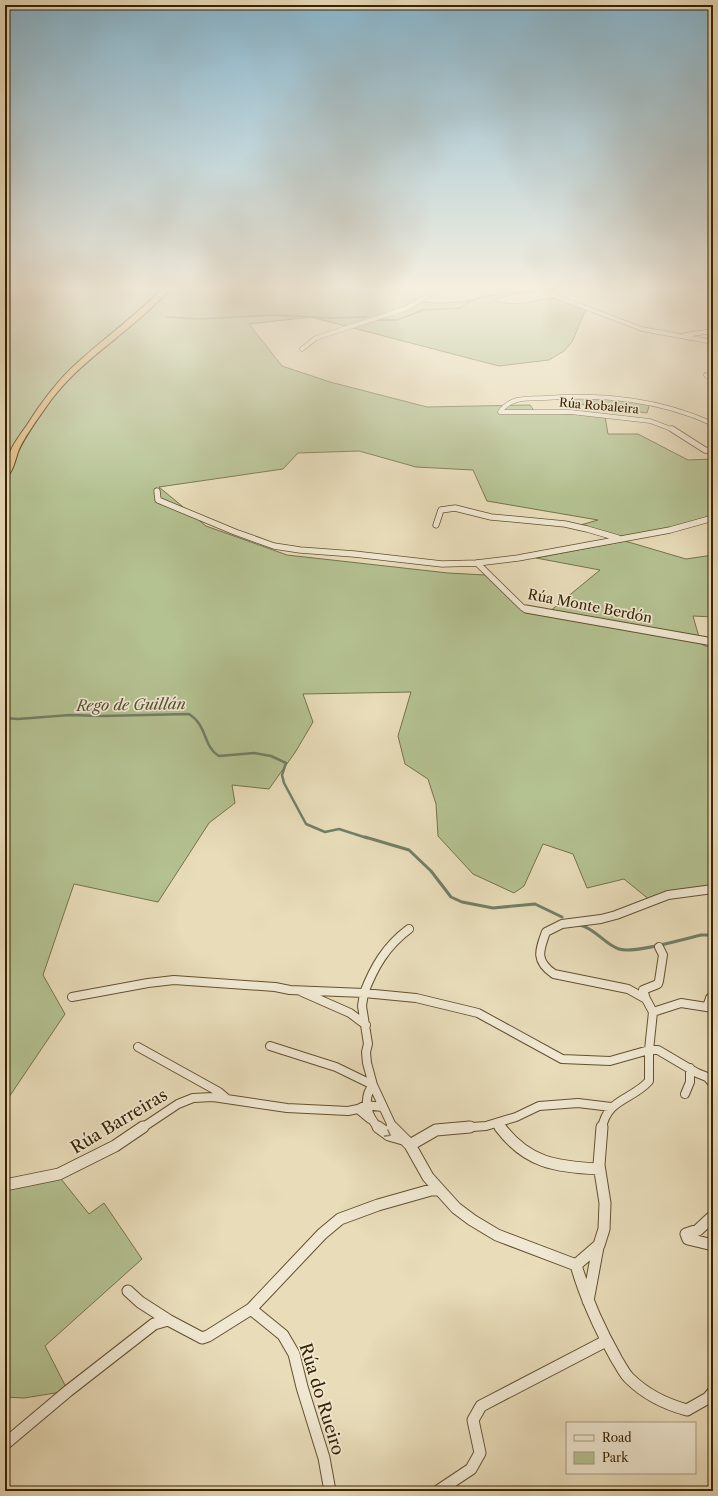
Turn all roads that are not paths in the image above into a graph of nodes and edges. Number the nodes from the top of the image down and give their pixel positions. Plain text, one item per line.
1 (89, 357) edge
2 (706, 375) dead end
3 (713, 380) edge
4 (713, 424) edge
5 (713, 451) edge
6 (5, 475) edge
7 (157, 491) dead end
8 (713, 518) edge
9 (436, 525) dead end
10 (620, 539) junction
11 (477, 563) junction
12 (713, 642) edge
13 (713, 889) edge
14 (409, 929) dead end
15 (659, 947) dead end
16 (298, 990) junction
17 (364, 993) junction
18 (713, 996) edge
19 (72, 997) dead end
20 (646, 998) junction
21 (710, 1007) edge
22 (653, 1012) junction
23 (366, 1025) junction
24 (270, 1046) dead end
25 (138, 1047) dead end
26 (650, 1050) junction
27 (690, 1068) junction
28 (713, 1084) edge
29 (373, 1085) junction
30 (685, 1094) dead end
31 (227, 1098) junction
32 (362, 1107) junction
33 (382, 1107) junction
34 (610, 1107) junction
35 (497, 1124) junction
36 (406, 1142) junction
37 (599, 1169) junction
38 (5, 1185) edge
39 (439, 1190) junction
40 (713, 1216) edge
41 (713, 1245) edge
42 (598, 1247) junction
43 (576, 1266) junction
44 (128, 1291) dead end
45 (588, 1302) junction
46 (251, 1309) junction
47 (168, 1320) junction
48 (604, 1342) junction
49 (713, 1392) edge
50 (5, 1444) edge
51 (330, 1491) edge
52 (438, 1491) edge

1 - 6 highway
2 - 3 street
4 - 5 street, Rúa Robaleira
7 - 11 street
8 - 10 street
9 - 10 street
10 - 11 street
11 - 12 street, Rúa Monte Berdón
13 - 20 street
14 - 17 street
15 - 20 street
16 - 17 street
16 - 19 street
16 - 23 street
17 - 23 street
17 - 26 street
18 - 21 street
20 - 22 street
21 - 22 street
22 - 26 street
23 - 29 street
24 - 29 street
25 - 31 street, Rúa Barreiras
26 - 27 street
26 - 34 street
27 - 28 street
27 - 30 street
29 - 32 street
29 - 33 street
31 - 32 street, Rúa Barreiras
31 - 38 street, Rúa Barreiras
32 - 33 street, Rúa Barreiras
32 -> 36 street
33 - 36 street
34 - 35 street
34 - 37 street
35 - 36 street
35 - 37 street
36 - 39 street
37 - 42 street
39 - 43 street
39 - 46 street
40 - 41 street
42 - 43 street
42 - 45 street
43 - 45 street
44 - 47 street
45 - 48 street
46 - 47 street
46 - 51 street, Rúa do Rueiro
47 - 50 street
48 - 49 street
48 - 52 street

